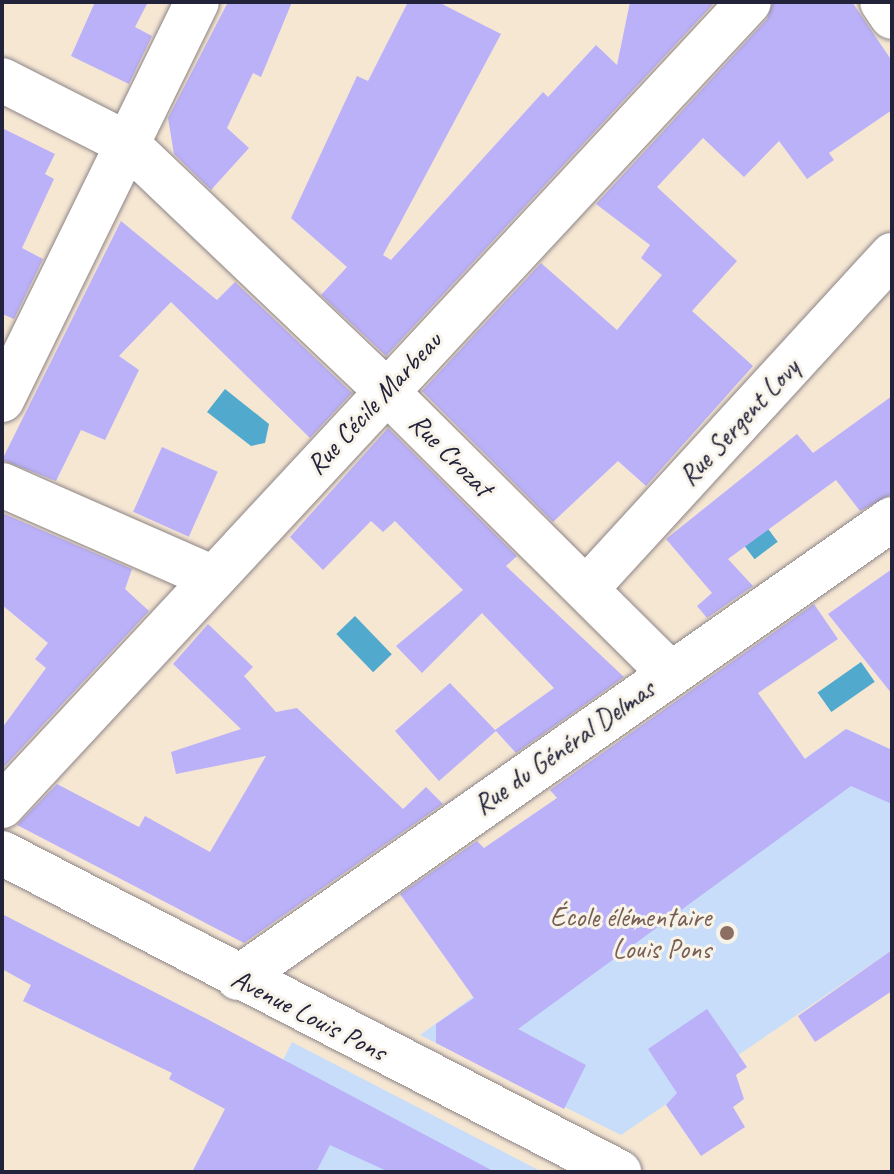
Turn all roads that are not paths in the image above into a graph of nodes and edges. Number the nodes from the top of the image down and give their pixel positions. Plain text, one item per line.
1 (197, 2) edge
2 (749, 2) edge
3 (882, 2) edge
4 (892, 17) edge
5 (2, 80) edge
6 (126, 143) junction
7 (892, 255) edge
8 (386, 391) junction
9 (2, 400) edge
10 (2, 485) edge
11 (892, 519) edge
12 (212, 577) junction
13 (586, 589) junction
14 (670, 673) junction
15 (2, 806) edge
16 (2, 853) edge
17 (238, 978) junction
18 (619, 1172) edge

1 - 6 street
2 - 8 street, Rue Cécile Marbeau
3 - 4 street
5 - 6 street, Rue Crozat
6 - 8 street, Rue Crozat
6 - 9 street
7 - 13 street, Rue Sergent Lovy
8 - 12 street, Rue Cécile Marbeau
8 - 13 street, Rue Crozat
10 - 12 street
11 - 14 street, Rue du Général Delmas
12 - 15 street, Rue Cécile Marbeau
13 - 14 street, Rue Crozat
14 - 17 street, Rue du Général Delmas
16 - 17 street, Avenue Louis Pons
17 - 18 street, Avenue Louis Pons

